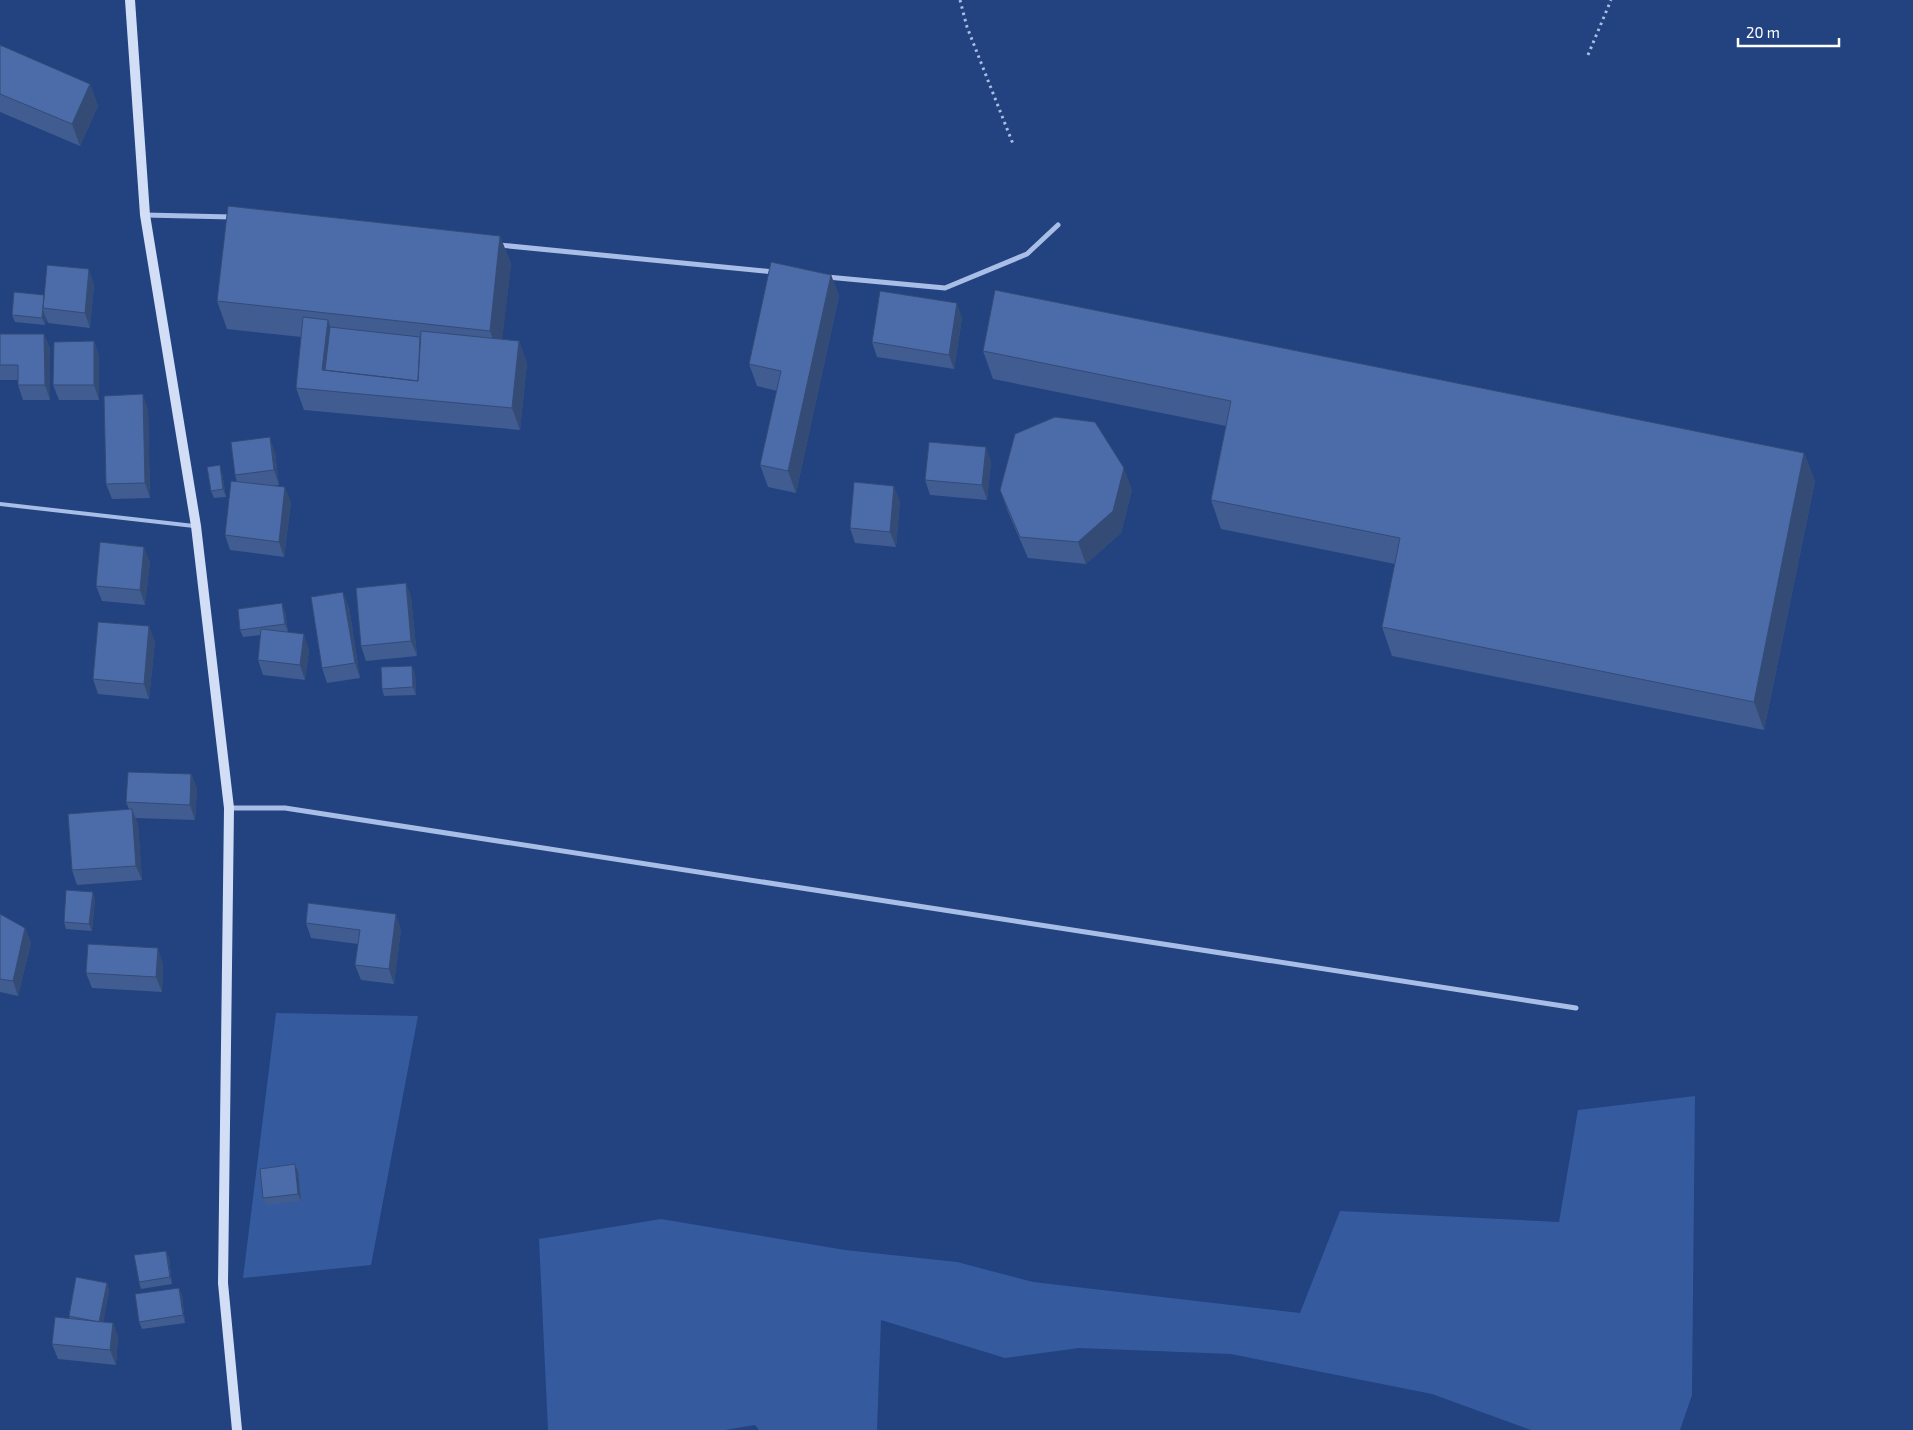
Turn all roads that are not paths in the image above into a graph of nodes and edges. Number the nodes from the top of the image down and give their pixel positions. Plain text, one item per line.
1 (130, 0) edge
2 (144, 215) junction
3 (242, 218) edge
4 (1058, 225) dead end
5 (488, 244) edge
6 (780, 273) edge
7 (819, 276) edge
8 (0, 504) edge
9 (196, 526) junction
10 (229, 808) junction
11 (1576, 1008) dead end
12 (238, 1430) edge

1 - 2 street
2 - 3 street
2 - 9 street
4 - 7 street
5 - 6 street
8 - 9 lane
9 - 10 street
10 - 11 street
10 - 12 street

